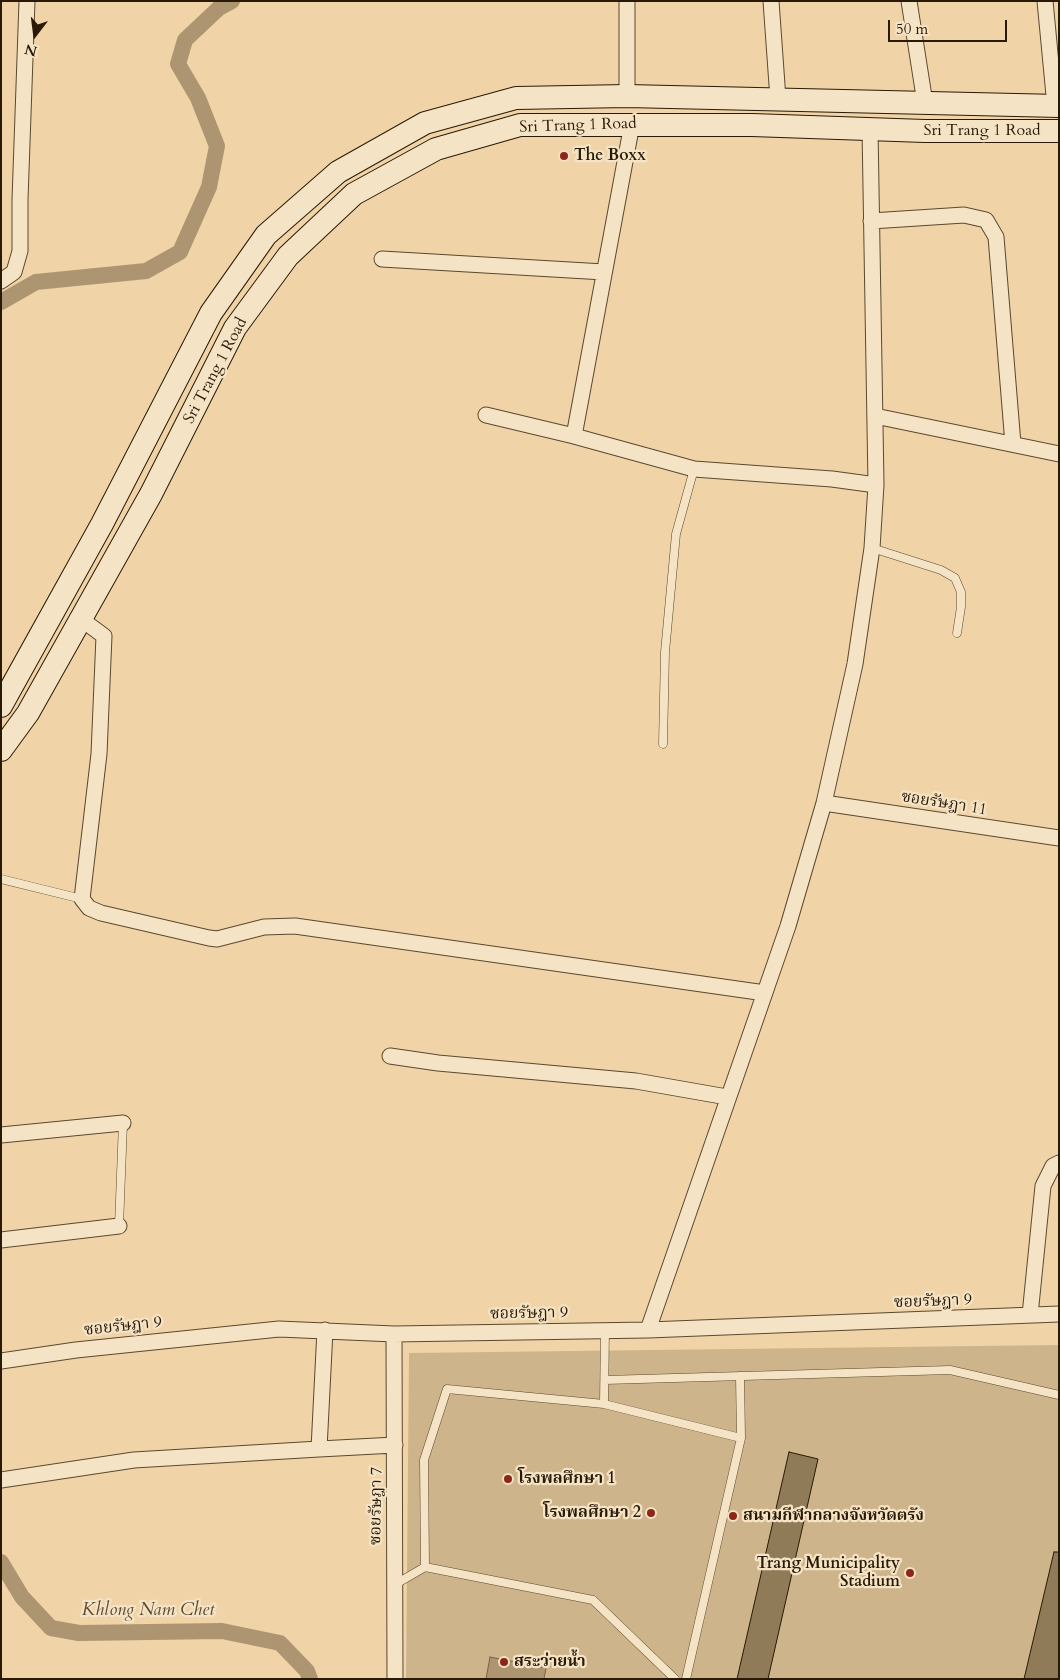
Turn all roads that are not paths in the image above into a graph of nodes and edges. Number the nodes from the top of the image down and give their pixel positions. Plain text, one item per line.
1 (27, 1) edge
2 (627, 1) edge
3 (771, 1) edge
4 (910, 1) edge
5 (1045, 1) edge
6 (627, 96) junction
7 (778, 99) junction
8 (925, 103) junction
9 (1057, 106) edge
10 (632, 124) junction
11 (870, 128) junction
12 (1059, 131) edge
13 (871, 221) junction
14 (382, 259) dead end
15 (604, 272) junction
16 (1, 281) edge
17 (486, 416) dead end
18 (875, 416) junction
19 (574, 436) junction
20 (1013, 444) junction
21 (1059, 454) edge
22 (694, 469) junction
23 (876, 485) junction
24 (872, 548) junction
25 (81, 619) junction
26 (957, 633) dead end
27 (1, 706) edge
28 (663, 744) dead end
29 (1, 750) edge
30 (824, 803) junction
31 (1059, 838) edge
32 (1, 879) edge
33 (82, 899) junction
34 (765, 993) junction
35 (390, 1056) dead end
36 (727, 1097) junction
37 (123, 1122) joint
38 (1, 1135) edge
39 (1059, 1164) edge
40 (119, 1226) joint
41 (1, 1240) edge
42 (1059, 1314) edge
43 (1030, 1316) junction
44 (326, 1330) junction
45 (605, 1330) junction
46 (648, 1330) junction
47 (394, 1334) junction
48 (1, 1361) edge
49 (740, 1376) junction
50 (604, 1380) junction
51 (1059, 1395) edge
52 (604, 1404) junction
53 (740, 1438) junction
54 (395, 1445) junction
55 (320, 1449) junction
56 (1, 1480) edge
57 (425, 1567) junction
58 (394, 1585) junction
59 (395, 1679) edge
60 (675, 1679) edge
61 (686, 1679) edge

1 - 16 street
2 - 6 street
3 - 7 street
4 - 8 street
5 - 9 street
6 - 7 street, Sri Trang 1 Road
6 - 27 street, Sri Trang 1 Road
7 - 8 street, Sri Trang 1 Road
8 - 9 street, Sri Trang 1 Road
10 - 11 street, Sri Trang 1 Road
10 - 15 street
10 - 25 street, Sri Trang 1 Road
11 - 12 street, Sri Trang 1 Road
11 - 13 street
13 - 18 street
13 - 20 street
14 - 15 street
15 - 19 street
17 - 19 street
18 - 20 street
18 - 23 street
19 - 22 street
20 - 21 street
22 - 23 street
22 - 28 lane
23 - 24 street
24 - 26 lane
24 - 30 street
25 - 29 street, Sri Trang 1 Road
25 - 33 street
30 - 31 street, ซอยรัษฎา 11
30 - 34 street
32 - 33 lane
33 - 34 street
34 - 36 street
35 - 36 street
36 - 46 street
37 - 38 street
37 - 40 lane
39 - 43 street
40 - 41 street
42 - 43 street, ซอยรัษฎา 9
43 - 46 street, ซอยรัษฎา 9
44 - 47 street, ซอยรัษฎา 9
44 - 48 street, ซอยรัษฎา 9
44 - 55 street
45 - 46 street, ซอยรัษฎา 9
45 - 47 street, ซอยรัษฎา 9
45 - 50 lane
47 - 54 street, ซอยรัษฎา 7
49 - 50 lane
49 - 51 lane
49 - 53 lane
50 - 52 lane
52 - 53 lane
52 - 57 lane
53 - 61 lane
54 - 55 street
54 - 58 street, ซอยรัษฎา 7
55 - 56 street
57 - 58 lane
57 - 60 lane
58 - 59 street, ซอยรัษฎา 7

